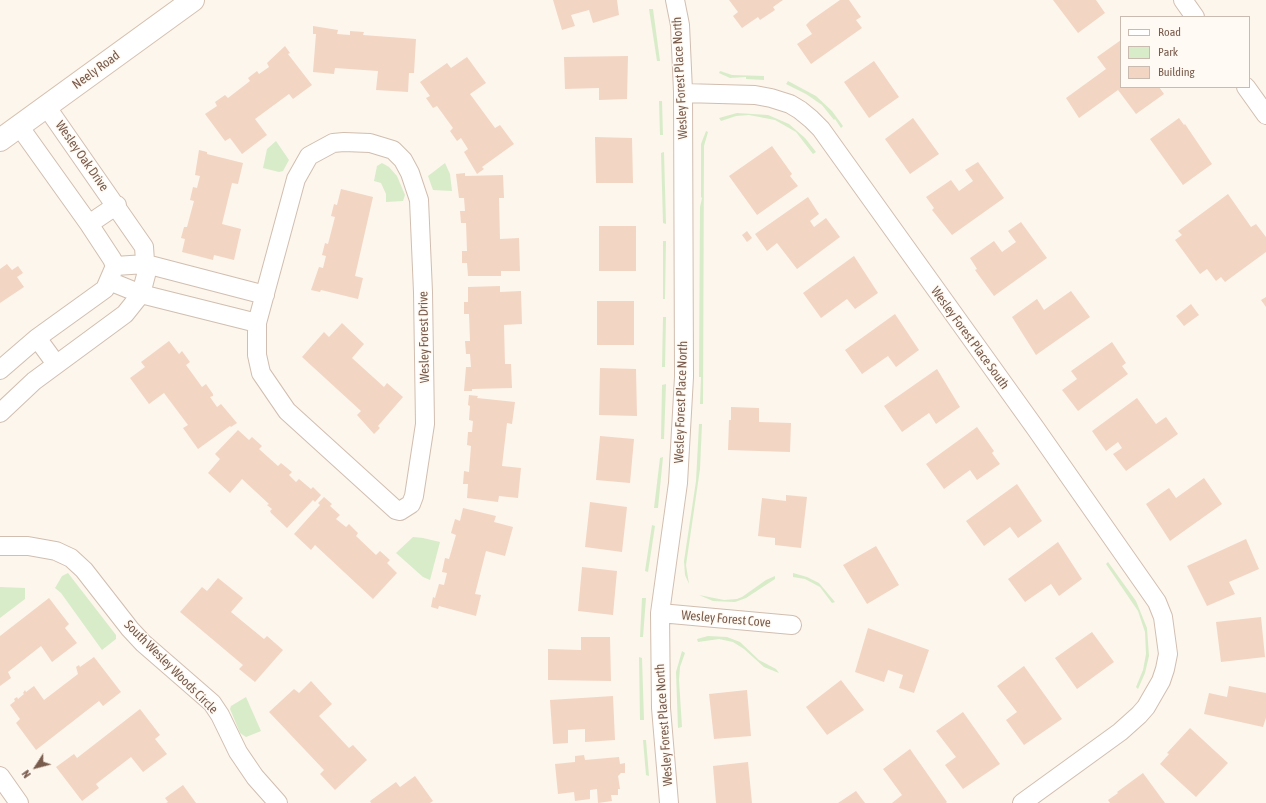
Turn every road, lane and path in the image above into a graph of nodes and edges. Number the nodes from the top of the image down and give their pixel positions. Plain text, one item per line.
1 (192, 0) edge
2 (675, 0) edge
3 (1183, 0) edge
4 (1194, 16) edge
5 (1247, 88) edge
6 (683, 93) junction
7 (46, 106) junction
8 (1266, 116) edge
9 (19, 126) junction
10 (0, 140) edge
11 (117, 206) junction
12 (89, 224) junction
13 (146, 264) junction
14 (112, 274) junction
15 (141, 294) junction
16 (265, 295) junction
17 (257, 323) junction
18 (37, 338) junction
19 (56, 364) junction
20 (0, 370) edge
21 (0, 414) edge
22 (0, 546) edge
23 (660, 613) junction
24 (792, 625) dead end
25 (0, 776) edge
26 (19, 803) edge
27 (278, 803) edge
28 (669, 803) edge
29 (1022, 803) edge

1 - 7 street, Neely Road
2 - 6 street, Wesley Forest Place North
3 - 4 street
5 - 8 street
6 - 23 street, Wesley Forest Place North
6 - 29 street, Wesley Forest Place South
7 - 9 street, Neely Road
7 - 11 street, Wesley Oak Drive
9 - 10 street, Neely Road
9 - 12 street
11 - 12 street, Wesley Oak Drive
11 - 13 street, Wesley Oak Drive
12 - 14 street
13 - 14 street
13 - 15 street, Wesley Oak Drive
13 - 16 street
14 - 15 street
14 - 18 street
15 - 17 street
15 - 19 street, Wesley Oak Drive
16 - 17 street, Wesley Forest Drive
16 - 17 street, Wesley Forest Drive
18 - 19 street
18 - 20 street
19 - 21 street, Wesley Oak Drive
22 - 27 street, South Wesley Woods Circle
23 - 24 street, Wesley Forest Cove
23 - 28 street, Wesley Forest Place North
25 - 26 street

